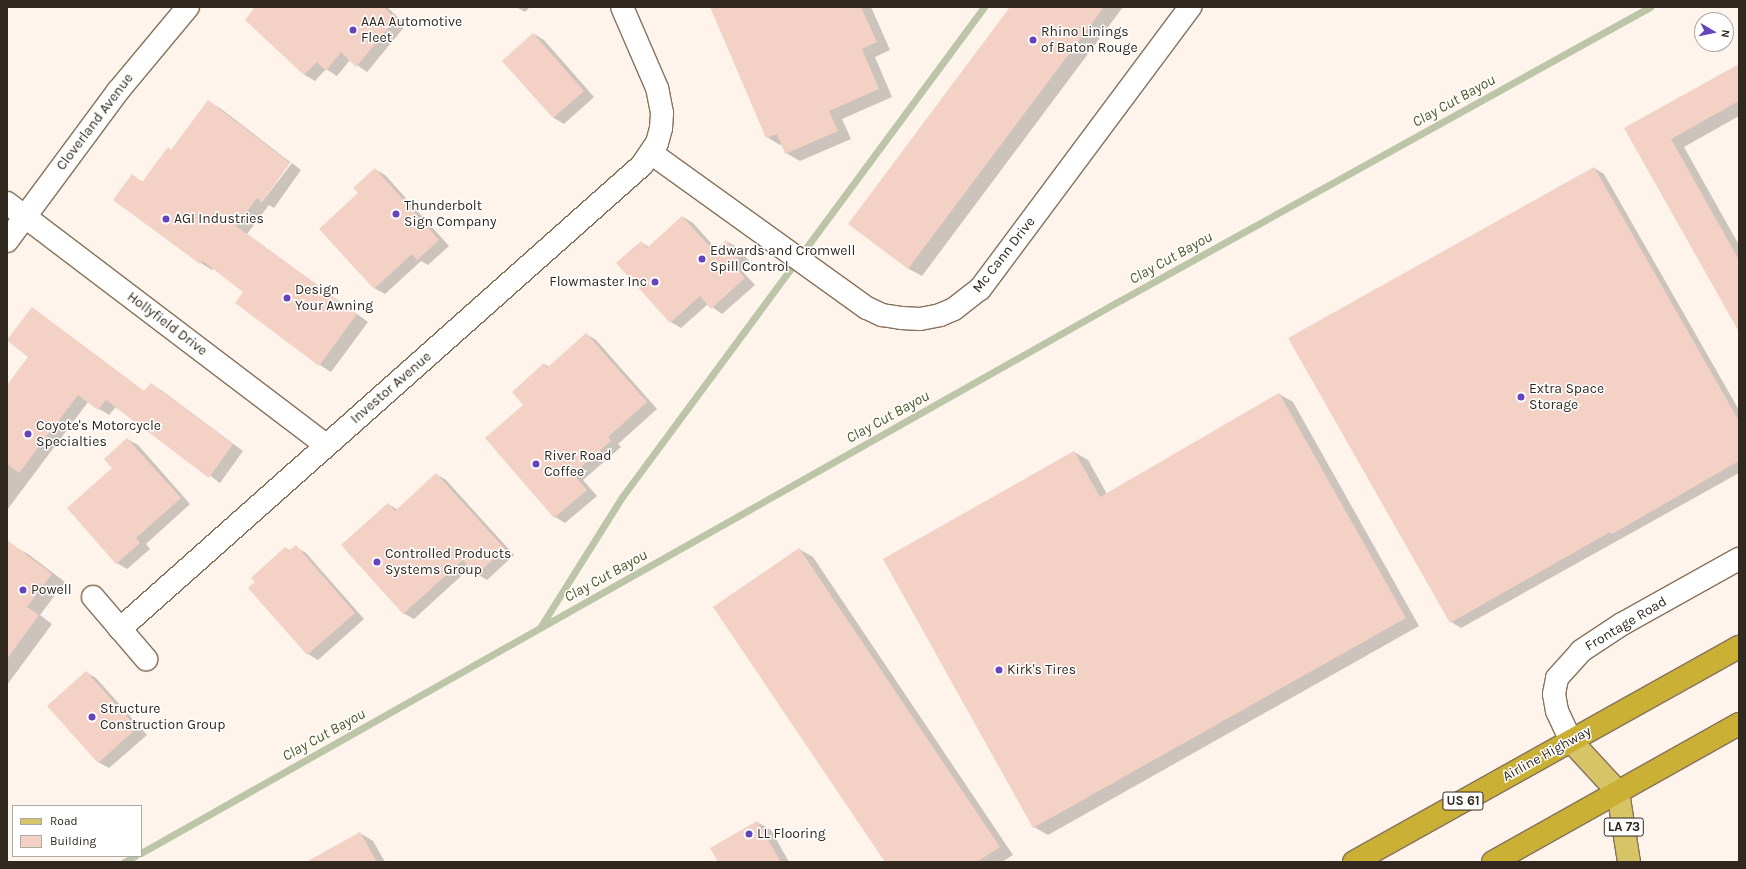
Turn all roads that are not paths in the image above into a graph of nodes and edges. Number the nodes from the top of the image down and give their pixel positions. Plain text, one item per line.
1 (188, 7) edge
2 (622, 7) edge
3 (1190, 7) edge
4 (654, 148) junction
5 (7, 203) edge
6 (25, 216) junction
7 (7, 241) edge
8 (326, 445) junction
9 (1739, 559) edge
10 (93, 597) dead end
11 (120, 629) junction
12 (1739, 646) edge
13 (146, 659) dead end
14 (1739, 724) edge
15 (1572, 741) junction
16 (1618, 792) junction
17 (1354, 862) edge
18 (1493, 862) edge
19 (1629, 862) edge

1 - 6 street, Cloverland Avenue
2 - 4 street
3 - 4 street, Mc Cann Drive
4 - 8 street, Investor Avenue
5 - 6 street, Hollyfield Drive
6 - 7 street, Cloverland Avenue
6 - 8 street, Hollyfield Drive
8 - 11 street, Investor Avenue
9 - 15 street, Frontage Road
10 - 11 street
11 - 13 street
12 - 15 highway, Airline Highway / US 61
14 - 16 highway
15 - 16 main road
15 - 17 highway, Airline Highway / US 61
16 - 18 highway
16 - 19 main road, LA 73

